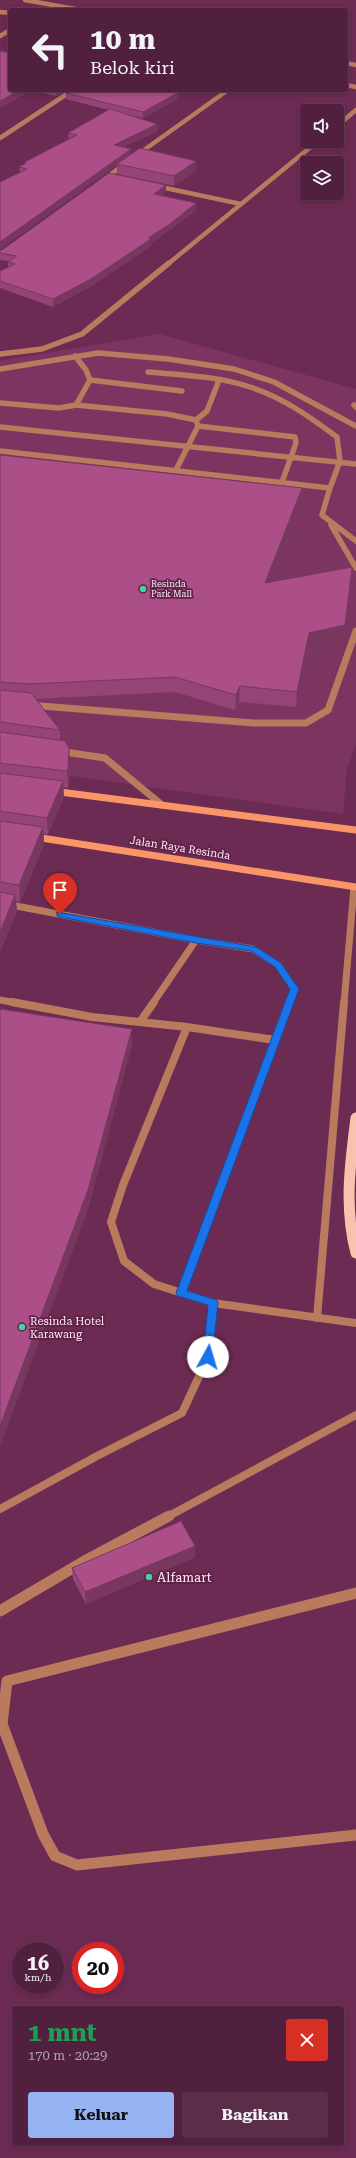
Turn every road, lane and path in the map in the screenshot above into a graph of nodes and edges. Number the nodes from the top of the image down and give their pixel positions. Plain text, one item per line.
1 (25, 0) edge
2 (70, 8) edge
3 (70, 92) edge
4 (225, 92) edge
5 (356, 110) edge
6 (344, 120) edge
7 (0, 138) edge
8 (309, 148) edge
9 (108, 176) junction
10 (116, 178) edge
11 (147, 184) edge
12 (95, 185) edge
13 (241, 204) junction
14 (0, 354) edge
15 (75, 356) junction
16 (0, 369) edge
17 (148, 372) dead end
18 (90, 380) junction
19 (219, 380) junction
20 (182, 391) dead end
21 (0, 403) edge
22 (76, 405) junction
23 (196, 420) junction
24 (198, 426) junction
25 (356, 426) edge
26 (0, 427) edge
27 (189, 445) junction
28 (0, 451) edge
29 (292, 456) junction
30 (340, 461) junction
31 (356, 464) edge
32 (176, 470) junction
33 (282, 482) junction
34 (330, 488) junction
35 (330, 523) junction
36 (356, 541) edge
37 (356, 568) edge
38 (356, 631) edge
39 (24, 704) edge
40 (52, 750) edge
41 (46, 790) edge
42 (162, 805) junction
43 (356, 830) edge
44 (31, 836) edge
45 (355, 887) edge
46 (0, 903) edge
47 (196, 940) junction
48 (0, 1000) edge
49 (140, 1022) junction
50 (187, 1027) junction
51 (275, 1040) junction
52 (356, 1118) edge
53 (356, 1253) edge
54 (181, 1293) junction
55 (213, 1303) junction
56 (317, 1318) junction
57 (356, 1322) edge
58 (356, 1415) edge
59 (0, 1509) edge
60 (356, 1592) edge
61 (0, 1611) edge
62 (356, 1835) edge

1 - 2 street
3 - 7 street
4 - 9 street
5 - 6 street
8 - 13 street
9 - 10 street
9 - 12 street
11 - 13 street
13 - 14 street
15 - 16 street
15 - 18 street
15 - 25 street
17 - 19 street
18 - 20 street
18 - 22 street
19 - 23 street
19 - 30 street
21 - 22 street
22 - 23 street
23 - 24 street
24 - 27 street
24 - 29 street
26 - 27 street
27 - 29 street
27 - 32 street
28 - 32 street
29 - 30 street
29 - 33 street
30 - 31 street
30 - 34 street
32 - 33 street
33 - 34 street
34 - 35 street
35 - 36 street
35 - 37 street
38 - 39 street
40 - 42 street
41 - 42 street
42 - 43 street
44 - 45 street, Jalan Raya Resinda
45 - 56 street
46 - 47 street
47 - 49 street
47 - 51 street
48 - 49 street
49 - 50 street
50 - 51 street
50 - 54 street
51 - 54 street
52 - 53 main road
54 - 55 street
55 - 56 street
55 - 59 street
56 - 57 street
58 - 61 street
60 - 62 street

